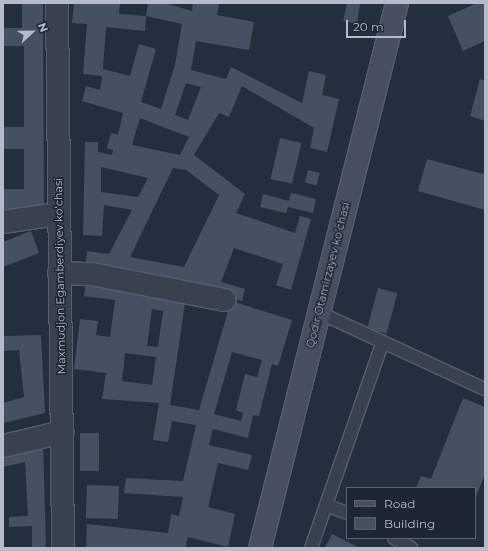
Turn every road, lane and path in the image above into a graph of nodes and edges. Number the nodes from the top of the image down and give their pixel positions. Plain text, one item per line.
1 (57, 3) edge
2 (397, 3) edge
3 (58, 214) junction
4 (3, 222) edge
5 (59, 273) junction
6 (224, 300) dead end
7 (318, 312) junction
8 (382, 344) junction
9 (485, 389) edge
10 (62, 432) junction
11 (3, 446) edge
12 (326, 505) junction
13 (346, 513) edge
14 (396, 539) edge
15 (63, 548) edge
16 (260, 548) edge
17 (311, 548) edge
18 (411, 548) edge

1 - 3 street, Maxmudjon Egamberdiyev koʻchasi
2 - 7 main road, Qodir Otamirzayev koʻchasi
3 - 4 street
3 - 5 street, Maxmudjon Egamberdiyev koʻchasi
5 - 6 street
5 - 10 street, Maxmudjon Egamberdiyev koʻchasi
7 - 8 lane
7 - 16 main road, Qodir Otamirzayev koʻchasi
8 - 9 lane
8 - 12 lane
10 - 11 street
10 - 15 street, Maxmudjon Egamberdiyev koʻchasi
12 - 13 lane
12 - 17 lane
14 - 18 lane

